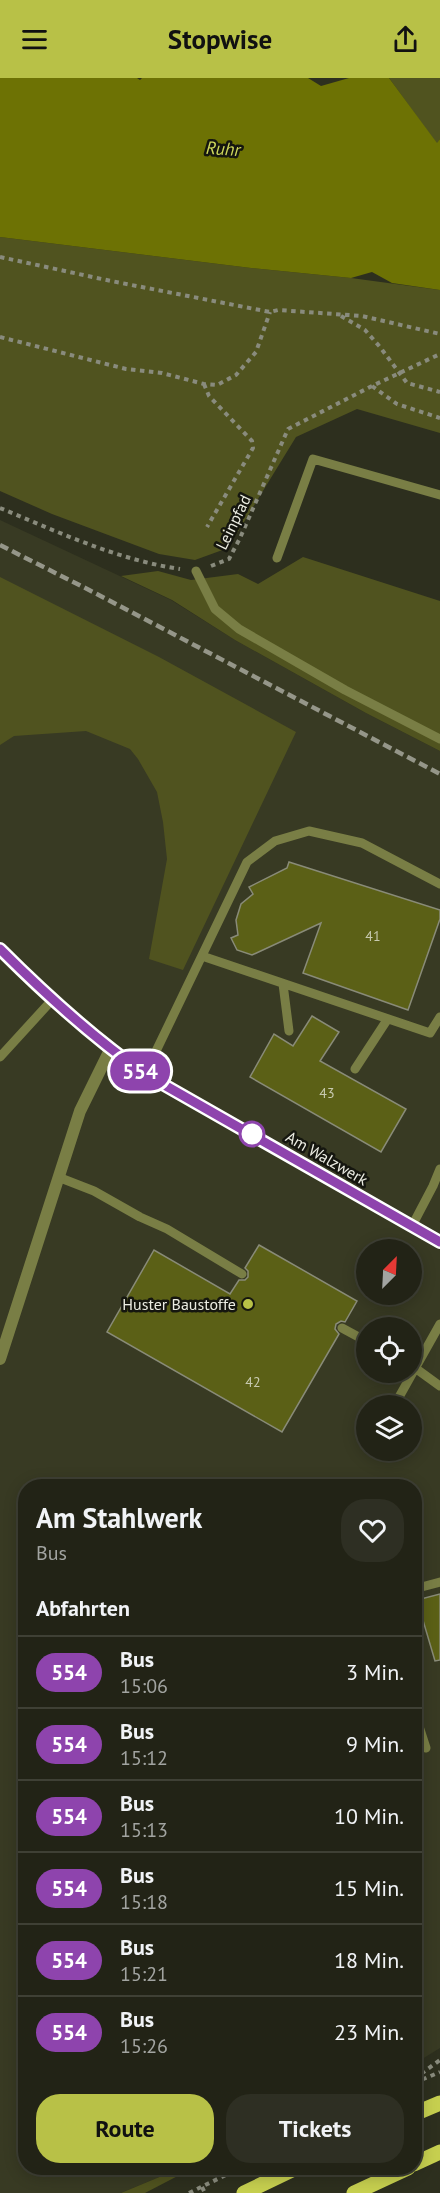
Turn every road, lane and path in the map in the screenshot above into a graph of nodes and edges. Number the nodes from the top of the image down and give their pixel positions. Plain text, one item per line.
1 (0, 257) edge
2 (270, 312) junction
3 (337, 315) junction
4 (440, 334) edge
5 (0, 337) edge
6 (440, 354) edge
7 (400, 372) junction
8 (204, 384) junction
9 (372, 386) junction
10 (440, 392) edge
11 (440, 418) edge
12 (440, 495) edge
13 (0, 507) edge
14 (207, 527) dead end
15 (277, 558) dead end
16 (196, 571) junction
17 (440, 739) edge
18 (440, 884) edge
19 (0, 949) edge
20 (202, 956) junction
21 (283, 984) junction
22 (52, 1000) junction
23 (440, 1017) edge
24 (387, 1020) junction
25 (290, 1031) dead end
26 (110, 1050) junction
27 (0, 1057) edge
28 (0, 1068) edge
29 (355, 1069) dead end
30 (145, 1074) junction
31 (440, 1168) edge
32 (58, 1177) junction
33 (437, 1183) edge
34 (412, 1226) junction
35 (440, 1242) edge
36 (242, 1274) dead end
37 (440, 1324) edge
38 (342, 1328) dead end
39 (356, 1336) edge
40 (422, 1352) edge
41 (0, 1359) edge
42 (422, 1373) edge
43 (440, 1386) edge
44 (440, 1582) edge
45 (422, 1587) edge
46 (422, 1736) edge
47 (426, 1748) dead end
48 (440, 2060) edge
49 (440, 2072) edge
50 (422, 2075) edge
51 (422, 2078) edge
52 (440, 2103) edge
53 (422, 2111) edge
54 (440, 2152) edge
55 (422, 2160) edge
56 (226, 2175) edge
57 (281, 2175) edge
58 (393, 2175) edge
59 (202, 2187) junction
60 (189, 2193) edge
61 (205, 2193) edge
62 (244, 2193) edge
63 (354, 2193) edge

1 - 2 path
2 - 3 path
2 - 8 path
3 - 4 path
3 - 7 path
5 - 8 path
6 - 7 path, Leinpfad
7 - 9 path, Leinpfad
7 - 10 path
8 - 14 path
9 - 11 path
9 - 16 path, Leinpfad
12 - 15 lane
13 - 16 path, Leinpfad
16 - 17 lane
18 - 20 lane
19 - 22 street, Am Walzwerk
20 - 21 lane
20 - 30 lane
21 - 24 lane
21 - 25 lane
22 - 26 street, Am Walzwerk
22 - 27 lane
23 - 24 lane
24 - 29 lane
26 - 30 street, Am Walzwerk
26 - 32 street
27 - 28 lane
30 - 34 street, Am Walzwerk
31 - 33 lane
32 - 36 lane
32 - 41 street
33 - 34 lane
34 - 35 street, Am Walzwerk
37 - 40 lane
38 - 39 lane
42 - 43 lane
44 - 45 lane
46 - 47 lane
48 - 50 path
49 - 51 path
52 - 53 main road
54 - 55 main road
56 - 59 path
57 - 62 main road
58 - 63 main road
59 - 60 path
59 - 61 path

